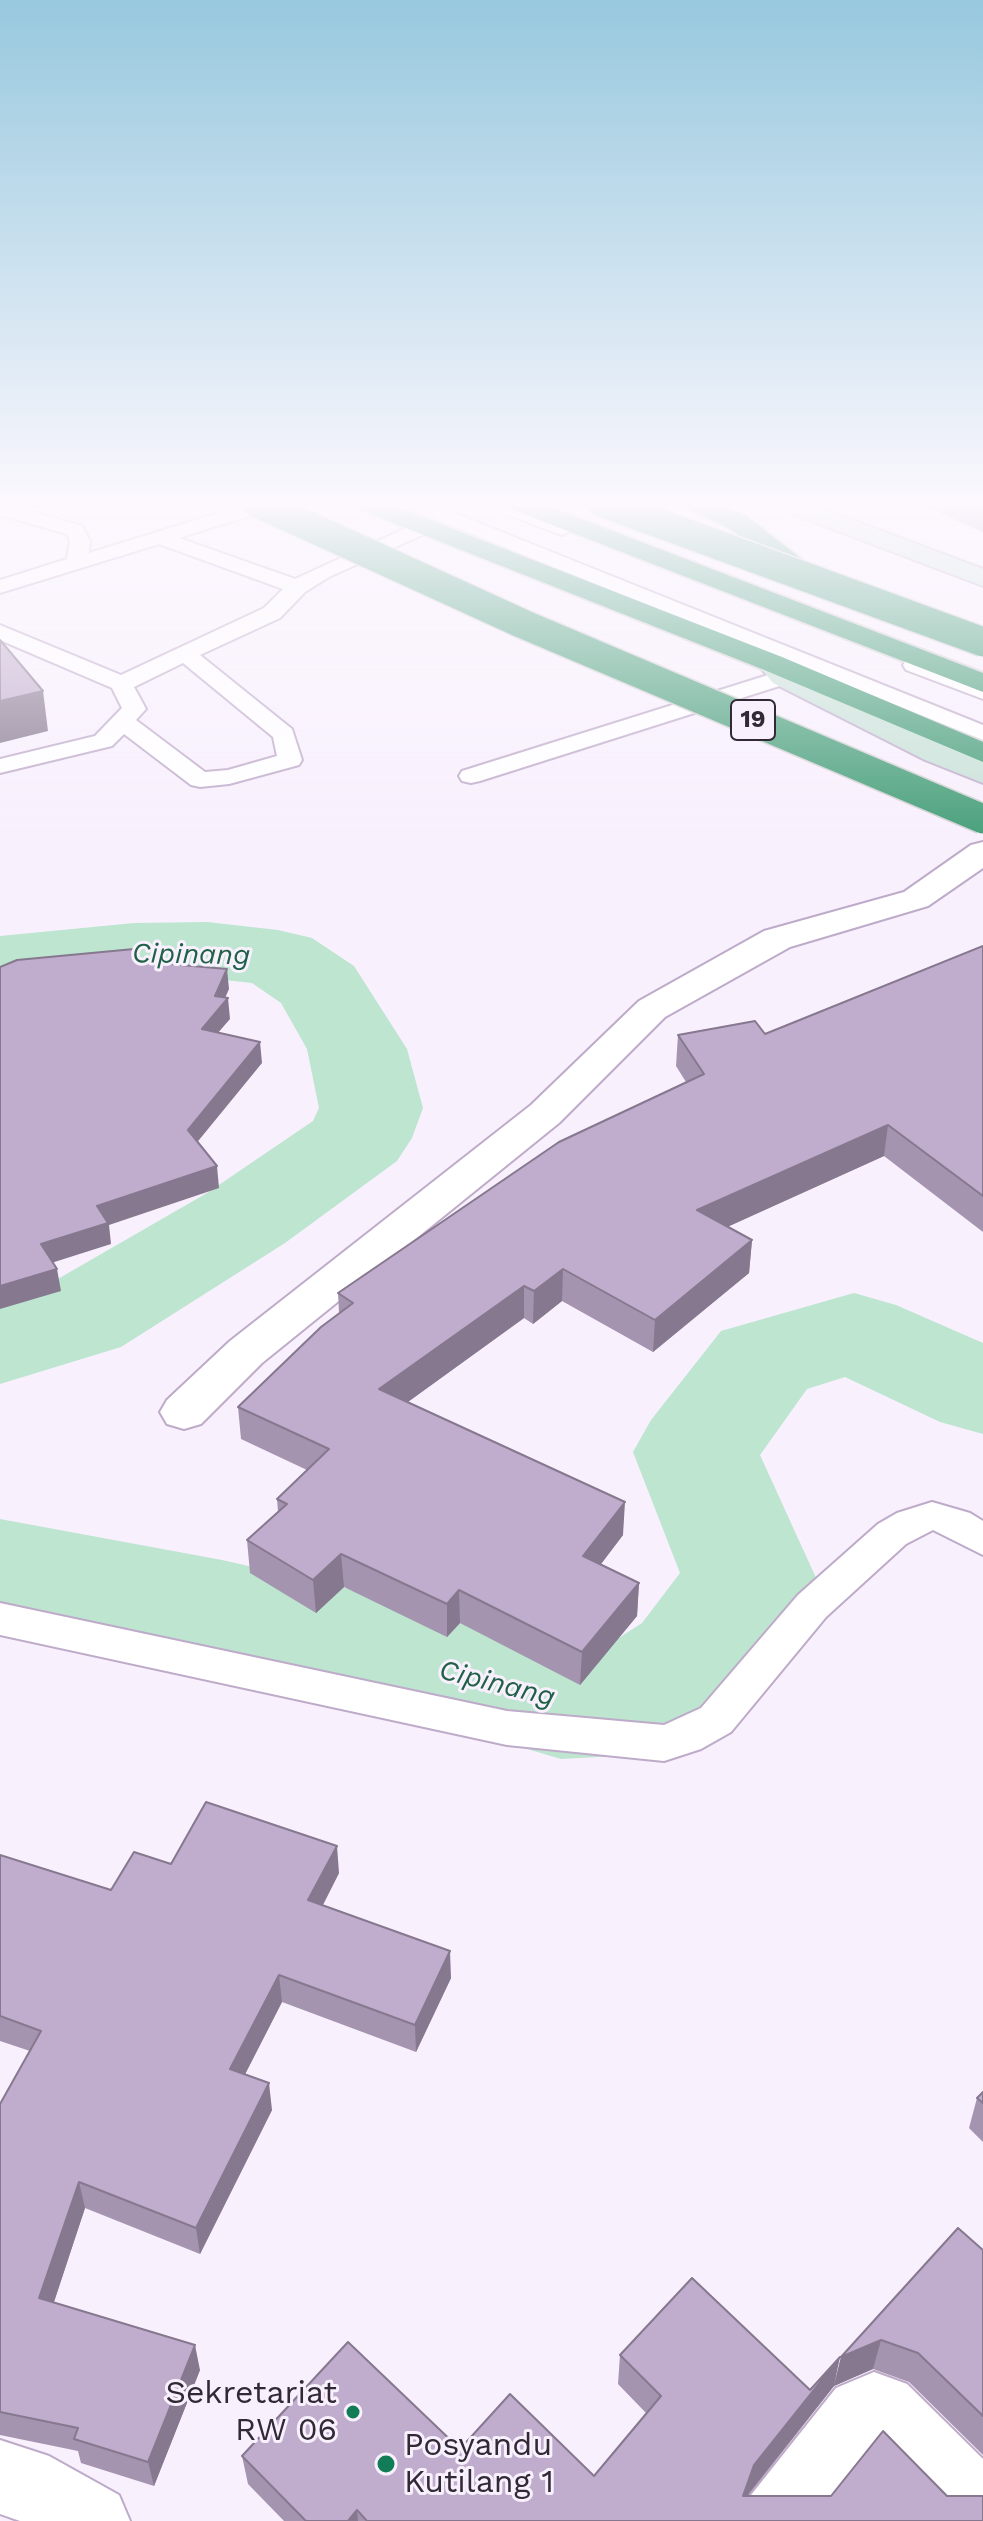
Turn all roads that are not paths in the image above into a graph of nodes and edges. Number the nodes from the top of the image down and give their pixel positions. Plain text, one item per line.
1 (258, 620) edge
2 (513, 620) edge
3 (653, 620) edge
4 (702, 620) edge
5 (729, 620) edge
6 (796, 620) edge
7 (819, 620) edge
8 (871, 620) edge
9 (922, 620) edge
10 (523, 624) junction
11 (0, 632) edge
12 (983, 642) edge
13 (185, 654) junction
14 (983, 664) edge
15 (778, 670) junction
16 (983, 683) edge
17 (121, 684) junction
18 (983, 692) edge
19 (122, 721) junction
20 (983, 723) edge
21 (983, 733) edge
22 (983, 753) edge
23 (0, 766) edge
24 (983, 773) edge
25 (471, 776) dead end
26 (983, 819) edge
27 (983, 851) edge
28 (184, 1412) dead end
29 (983, 1540) edge
30 (0, 1619) edge
31 (0, 2477) edge
32 (983, 2511) edge
33 (93, 2521) edge
34 (777, 2521) edge

1 - 13 lane
2 - 10 highway, 19, bridge
3 - 15 highway
4 - 21 lane
5 - 20 highway
6 - 18 lane
7 - 16 highway
8 - 14 highway
9 - 12 highway, bridge
10 - 26 highway, 19, bridge
10 - 27 highway, bridge
11 - 17 lane
13 - 17 lane
13 - 19 lane
15 - 22 highway
15 - 24 street
15 - 25 lane
17 - 19 lane
19 - 23 lane
27 - 28 street
29 - 30 lane
31 - 33 street
32 - 34 street

